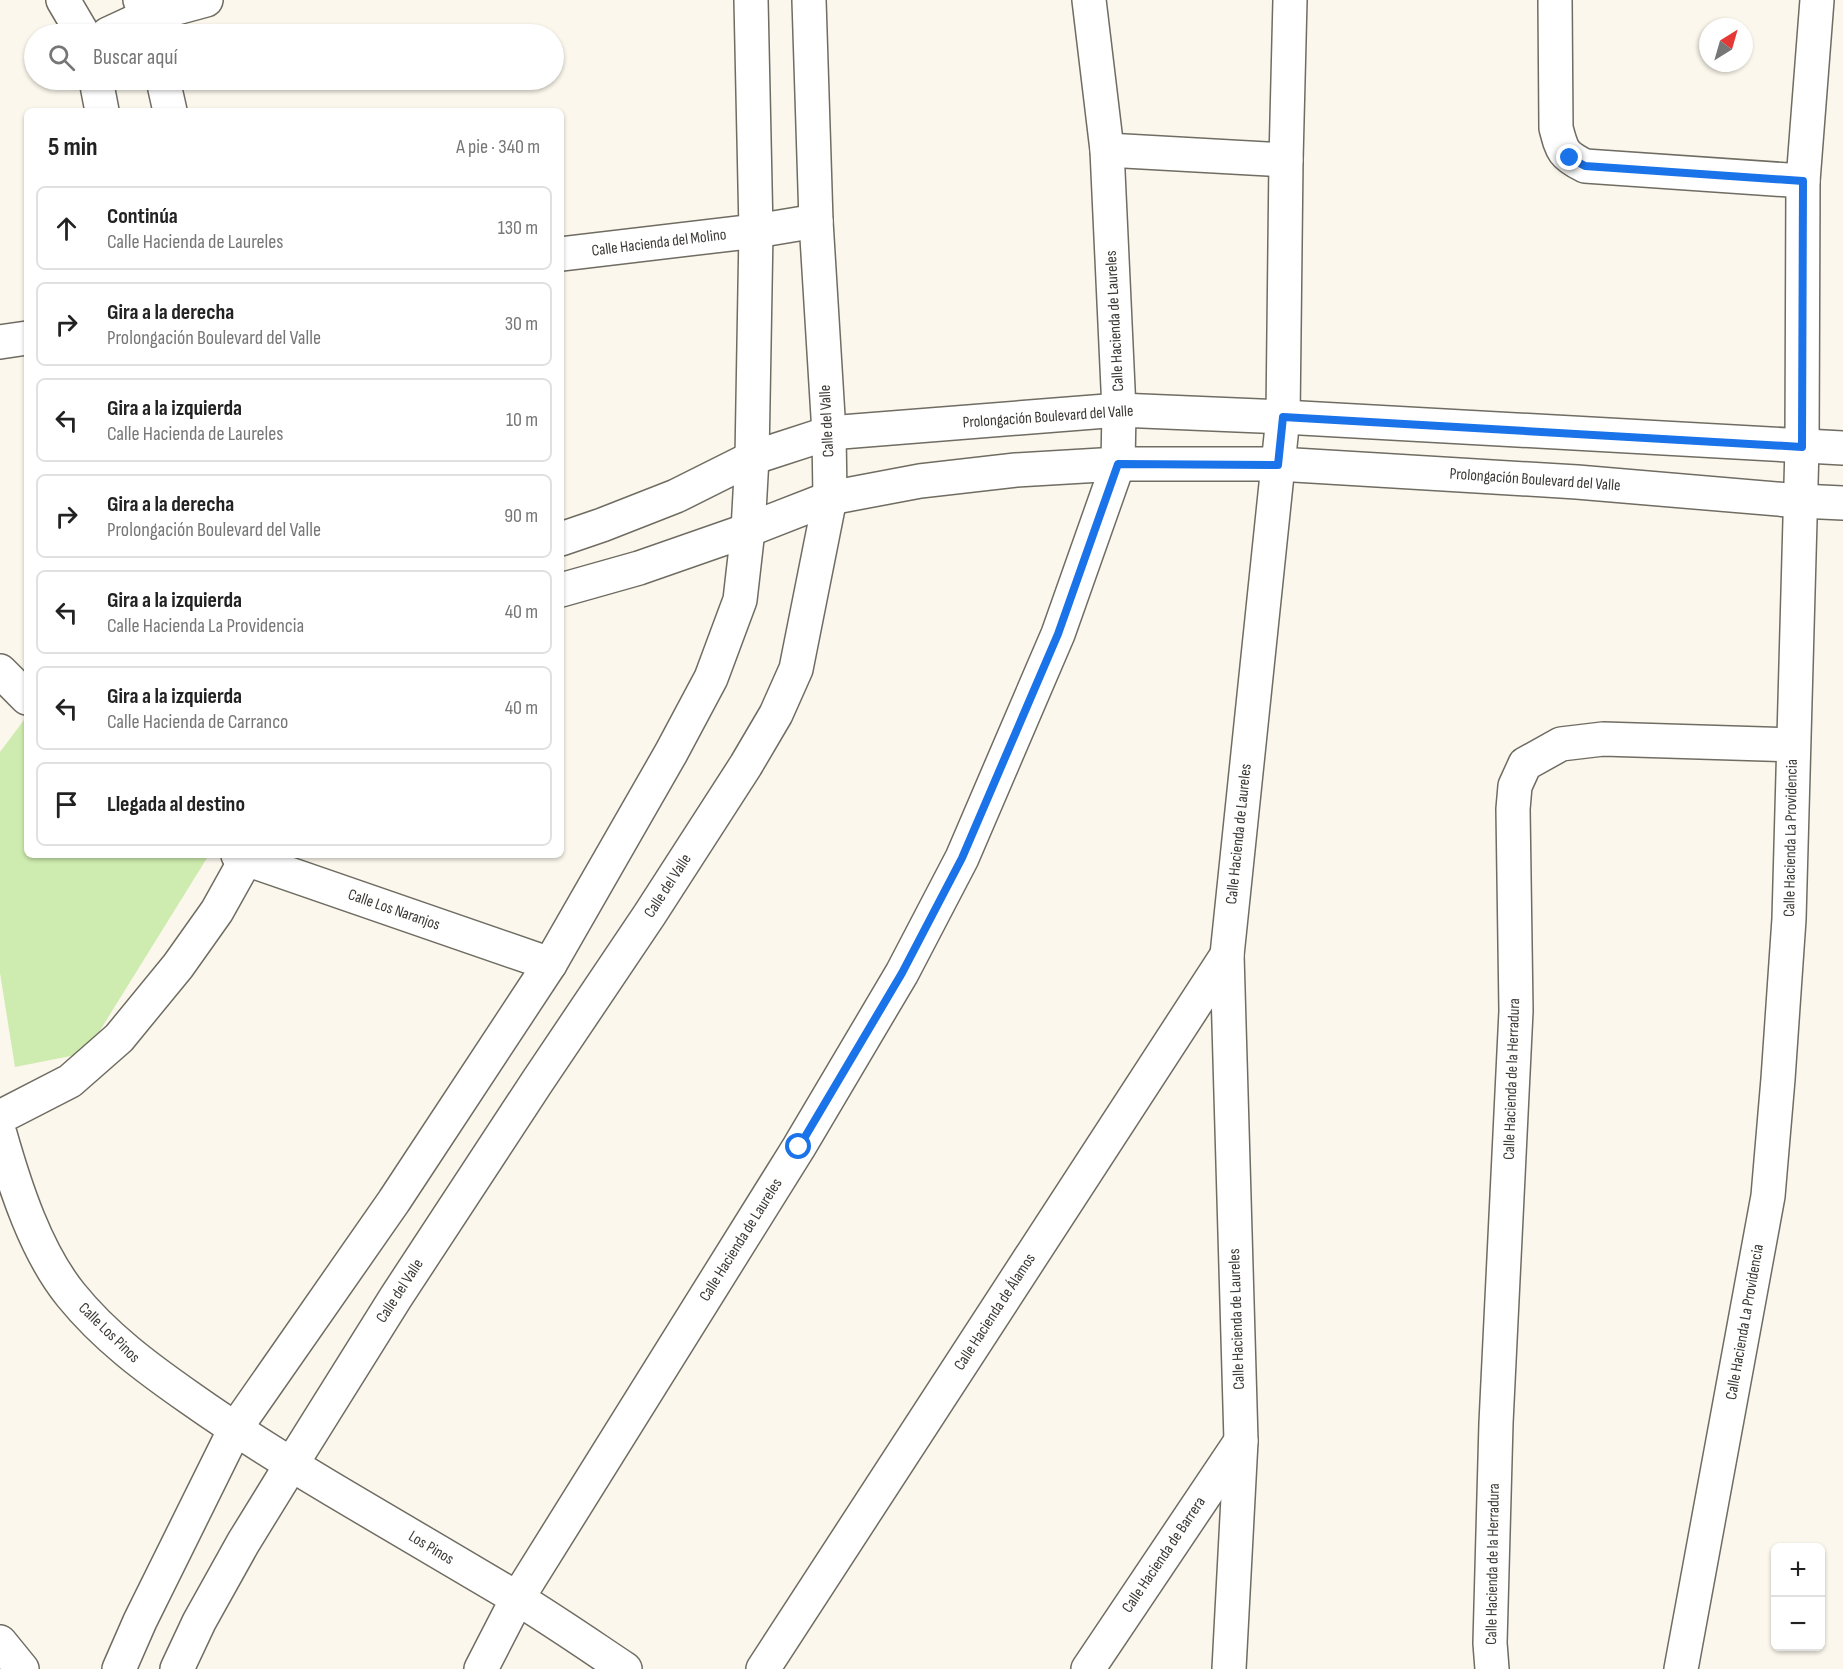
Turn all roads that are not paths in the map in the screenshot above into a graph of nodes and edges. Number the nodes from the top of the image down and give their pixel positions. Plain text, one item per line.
1 (63, 0) edge
2 (206, 0) edge
3 (751, 0) edge
4 (809, 0) edge
5 (1089, 0) edge
6 (1290, 0) edge
7 (1555, 0) edge
8 (1817, 0) edge
9 (146, 17) edge
10 (77, 24) edge
11 (130, 24) edge
12 (98, 90) edge
13 (166, 90) edge
14 (101, 108) edge
15 (169, 108) edge
16 (1107, 150) junction
17 (1286, 160) junction
18 (1803, 181) junction
19 (816, 221) junction
20 (756, 231) junction
21 (564, 254) edge
22 (24, 338) edge
23 (0, 342) edge
24 (1119, 410) junction
25 (1283, 417) junction
26 (829, 433) junction
27 (1802, 447) junction
28 (1843, 448) edge
29 (752, 458) junction
30 (1118, 464) junction
31 (1278, 465) junction
32 (831, 498) junction
33 (1800, 501) junction
34 (1843, 503) edge
35 (748, 531) junction
36 (564, 537) edge
37 (564, 589) edge
38 (0, 672) edge
39 (24, 695) edge
40 (1793, 745) junction
41 (242, 858) edge
42 (245, 858) edge
43 (1227, 955) junction
44 (550, 964) junction
45 (0, 1117) edge
46 (0, 1134) edge
47 (235, 1430) junction
48 (1241, 1441) junction
49 (291, 1465) junction
50 (517, 1599) junction
51 (0, 1642) edge
52 (22, 1669) edge
53 (119, 1669) edge
54 (177, 1669) edge
55 (481, 1669) edge
56 (626, 1669) edge
57 (763, 1669) edge
58 (1088, 1669) edge
59 (1229, 1669) edge
60 (1492, 1669) edge
61 (1681, 1669) edge

1 - 10 street
2 - 9 street
3 - 20 street
4 - 19 street, Calle del Valle
5 - 16 street, Calle Hacienda de Laureles
6 - 17 street, Calle Hacienda de Laureles
7 - 18 street
8 - 18 street, Calle Hacienda La Providencia
9 - 11 street
12 - 14 street
13 - 15 street
16 - 17 street
16 - 24 street, Calle Hacienda de Laureles
17 - 25 street, Calle Hacienda de Laureles
18 - 27 street, Calle Hacienda La Providencia
19 - 20 street, Calle Hacienda del Molino
19 - 26 street, Calle del Valle
20 - 21 street, Calle Hacienda del Molino
20 - 29 street
22 - 23 street
24 - 25 street, Prolongación Boulevard del Valle
24 - 26 street, Prolongación Boulevard del Valle
24 - 30 street, Calle Hacienda de Laureles
25 - 27 street, Prolongación Boulevard del Valle
25 - 31 street, Calle Hacienda de Laureles
26 - 29 street, Prolongación Boulevard del Valle
26 - 32 street, Calle del Valle
27 - 28 street, Prolongación Boulevard del Valle
27 - 33 street, Calle Hacienda La Providencia
29 - 35 street
29 - 36 street, Prolongación Boulevard del Valle
30 - 31 street, Prolongación Boulevard del Valle
30 - 32 street, Prolongación Boulevard del Valle
30 - 50 street, Calle Hacienda de Laureles
31 - 33 street, Prolongación Boulevard del Valle
31 - 43 street, Calle Hacienda de Laureles
32 - 35 street, Prolongación Boulevard del Valle
32 - 49 street, Calle del Valle
33 - 34 street, Prolongación Boulevard del Valle
33 - 40 street, Calle Hacienda La Providencia
35 - 37 street, Prolongación Boulevard del Valle
35 - 44 street
38 - 39 street
40 - 60 street, Calle Hacienda de la Herradura
40 - 61 street, Calle Hacienda La Providencia
41 - 45 street
42 - 44 street, Calle Los Naranjos
43 - 48 street, Calle Hacienda de Laureles
43 - 57 street, Calle Hacienda de Álamos
44 - 47 street
46 - 47 street, Calle Los Pinos
47 - 49 street, Los Pinos
47 - 53 street
48 - 58 street, Calle Hacienda de Barrera
48 - 59 street, Calle Hacienda de Laureles
49 - 50 street, Los Pinos
49 - 54 street, Calle del Valle
50 - 55 street, Calle Hacienda de Laureles
50 - 56 street, Los Pinos
51 - 52 street

